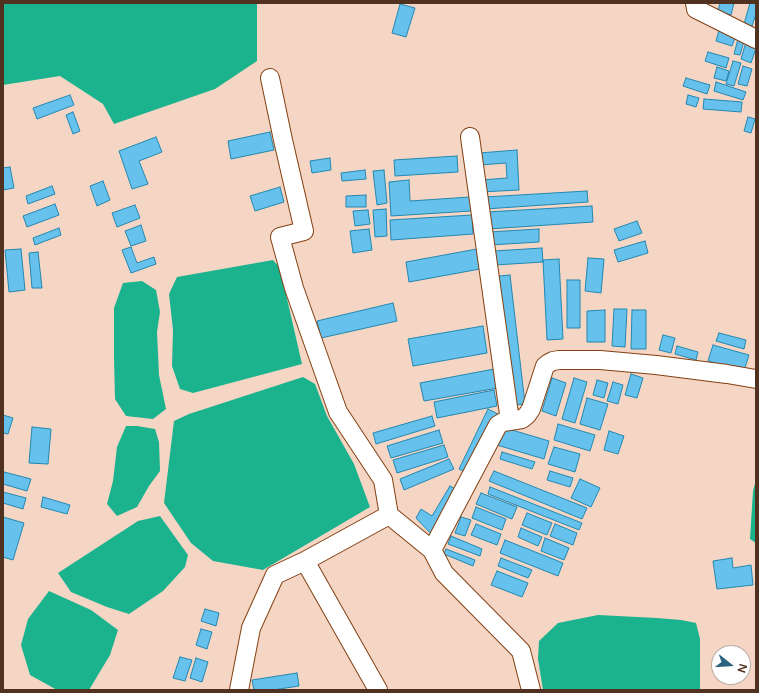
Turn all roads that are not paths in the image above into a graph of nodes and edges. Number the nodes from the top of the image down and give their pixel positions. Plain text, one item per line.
1 (695, 3) edge
2 (756, 40) edge
3 (270, 78) dead end
4 (470, 137) dead end
5 (756, 380) edge
6 (510, 421) junction
7 (389, 515) junction
8 (432, 550) junction
9 (305, 560) junction
10 (239, 690) edge
11 (378, 690) edge
12 (530, 690) edge

1 - 2 street
3 - 7 street
4 - 6 street
5 - 6 street
6 - 8 street
7 - 8 street
7 - 9 street
8 - 12 street
9 - 10 street
9 - 11 street

